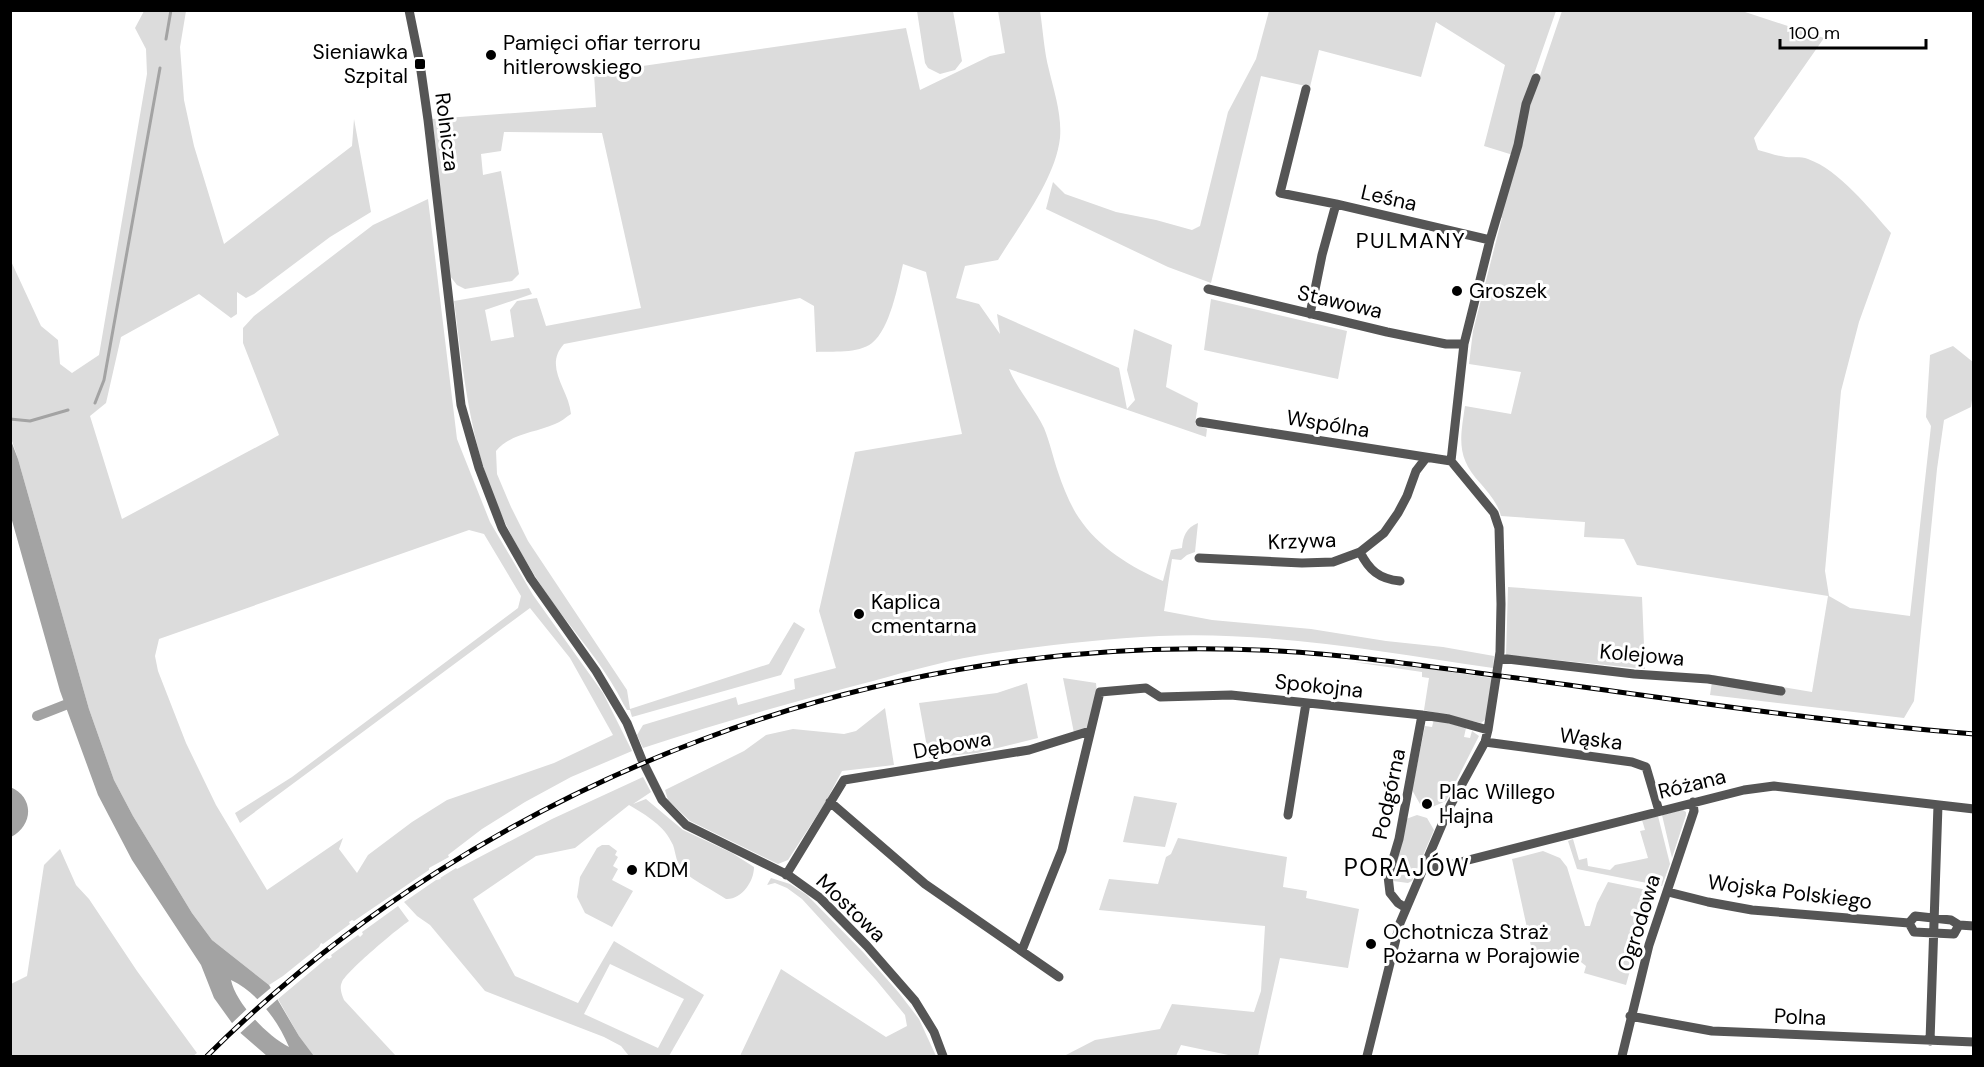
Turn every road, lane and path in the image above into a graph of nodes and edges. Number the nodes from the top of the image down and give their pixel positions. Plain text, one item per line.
1 (409, 10) edge
2 (1536, 78) dead end
3 (1306, 89) dead end
4 (1336, 204) junction
5 (1490, 240) junction
6 (1208, 289) dead end
7 (1310, 314) junction
8 (1464, 344) junction
9 (1200, 422) dead end
10 (1426, 458) junction
11 (1451, 461) junction
12 (1360, 552) junction
13 (1199, 558) dead end
14 (1400, 581) dead end
15 (1499, 658) junction
16 (1781, 691) dead end
17 (1306, 703) junction
18 (1422, 715) junction
19 (1488, 730) junction
20 (1090, 731) junction
21 (1485, 742) junction
22 (645, 767) joint
23 (830, 802) junction
24 (1693, 802) junction
25 (1938, 805) junction
26 (1974, 809) edge
27 (1659, 811) junction
28 (1288, 815) dead end
29 (1425, 867) junction
30 (786, 875) junction
31 (1668, 892) junction
32 (1406, 908) junction
33 (1934, 918) junction
34 (1909, 923) junction
35 (1959, 925) junction
36 (1974, 926) edge
37 (1933, 934) junction
38 (1022, 950) junction
39 (1059, 977) dead end
40 (1630, 1016) junction
41 (1930, 1041) junction
42 (1971, 1042) edge
43 (943, 1056) edge
44 (1367, 1056) edge
45 (1622, 1056) edge

1 - 22 street, Rolnicza
2 - 5 street
3 - 4 street, Leśna
4 - 5 street, Leśna
4 - 7 street
5 - 8 street
6 - 7 street, Stawowa
7 - 8 street, Stawowa
8 - 11 street
9 - 10 street, Wspólna
10 - 11 street, Wspólna
10 - 12 street, Krzywa
11 - 15 street
12 - 13 street, Krzywa
12 - 14 street
15 - 16 street, Kolejowa
15 - 19 street
17 - 18 street, Spokojna
17 - 20 street, Spokojna
17 - 28 street
18 - 19 street, Spokojna
18 - 32 street, Podgórna
19 - 21 street
20 - 23 street, Dębowa
20 - 38 street
21 - 27 street, Wąska
21 - 29 street
22 - 30 street, Mostowa
23 - 30 street, Dębowa
23 - 38 street
24 - 25 street, Różana
24 - 27 street, Różana
24 - 31 street, Ogrodowa
25 - 26 street, Różana
25 - 33 street
27 - 29 street, Różana
29 - 32 street
30 - 43 street, Mostowa
31 - 34 street, Wojska Polskiego
31 - 40 street, Ogrodowa
32 - 44 street
33 - 34 street, Wojska Polskiego
33 - 35 street, Wojska Polskiego
33 - 37 street
34 - 37 street, Wojska Polskiego
35 - 36 street, Wojska Polskiego
35 - 37 street, Wojska Polskiego
37 - 41 street
38 - 39 street
40 - 41 street, Polna
40 - 45 street, Ogrodowa
41 - 42 street, Polna

